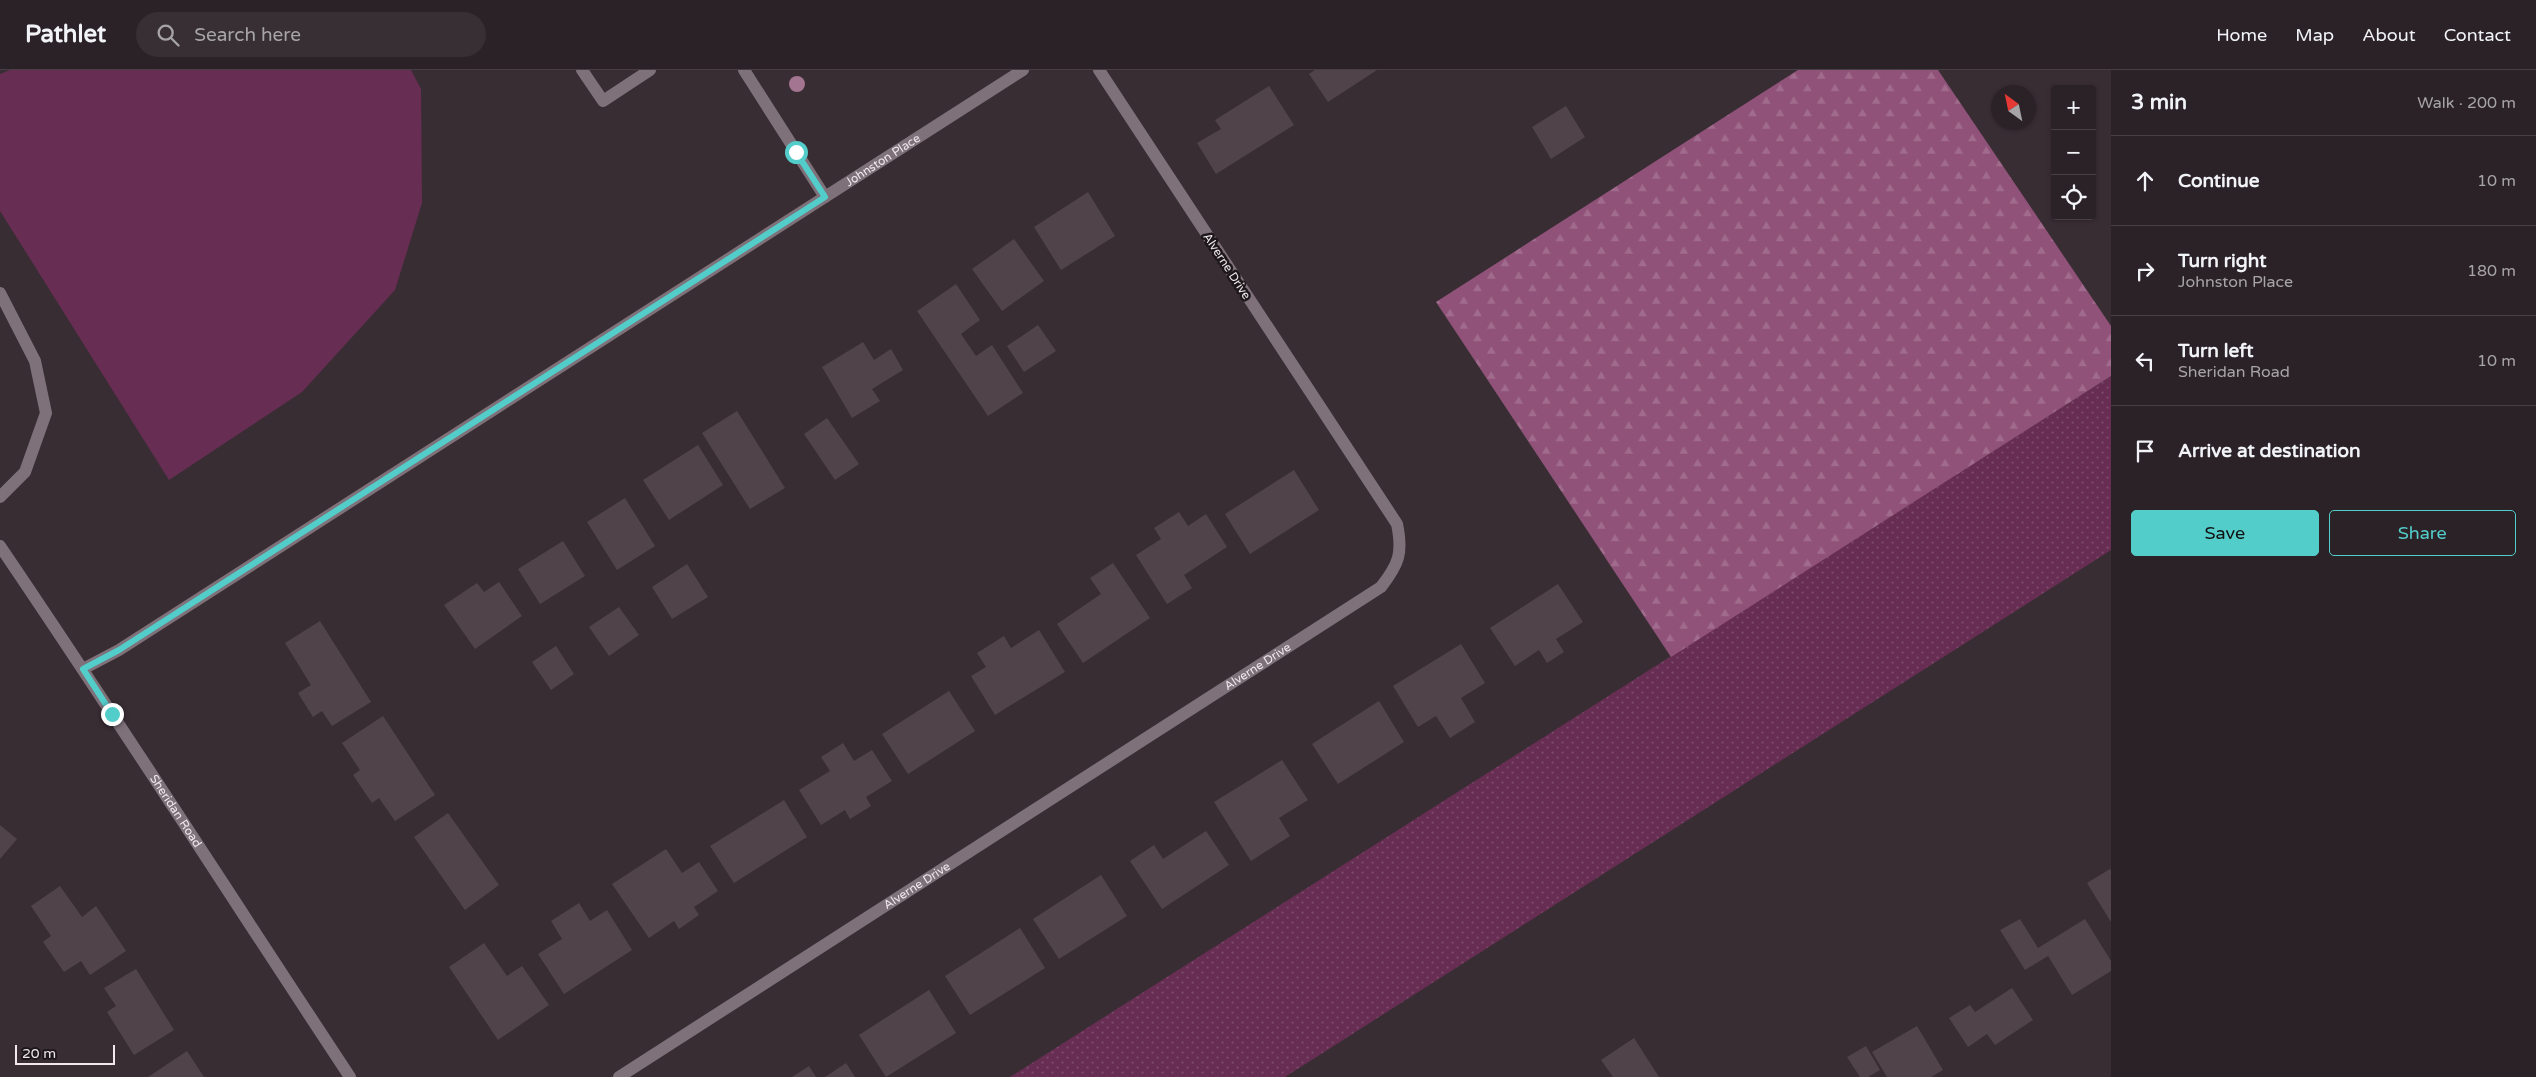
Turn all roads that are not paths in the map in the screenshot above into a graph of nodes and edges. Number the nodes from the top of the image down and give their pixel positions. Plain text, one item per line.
1 (582, 70) edge
2 (650, 70) edge
3 (744, 70) edge
4 (1023, 70) edge
5 (1099, 70) edge
6 (825, 197) junction
7 (0, 293) edge
8 (0, 497) edge
9 (0, 546) edge
10 (83, 669) junction
11 (350, 1077) edge
12 (619, 1077) edge

1 - 2 street
3 - 6 street
4 - 6 street, Johnston Place
5 - 12 street, Alverne Drive
6 - 10 street, Johnston Place
7 - 8 street
9 - 10 street, Sheridan Road
10 - 11 street, Sheridan Road

